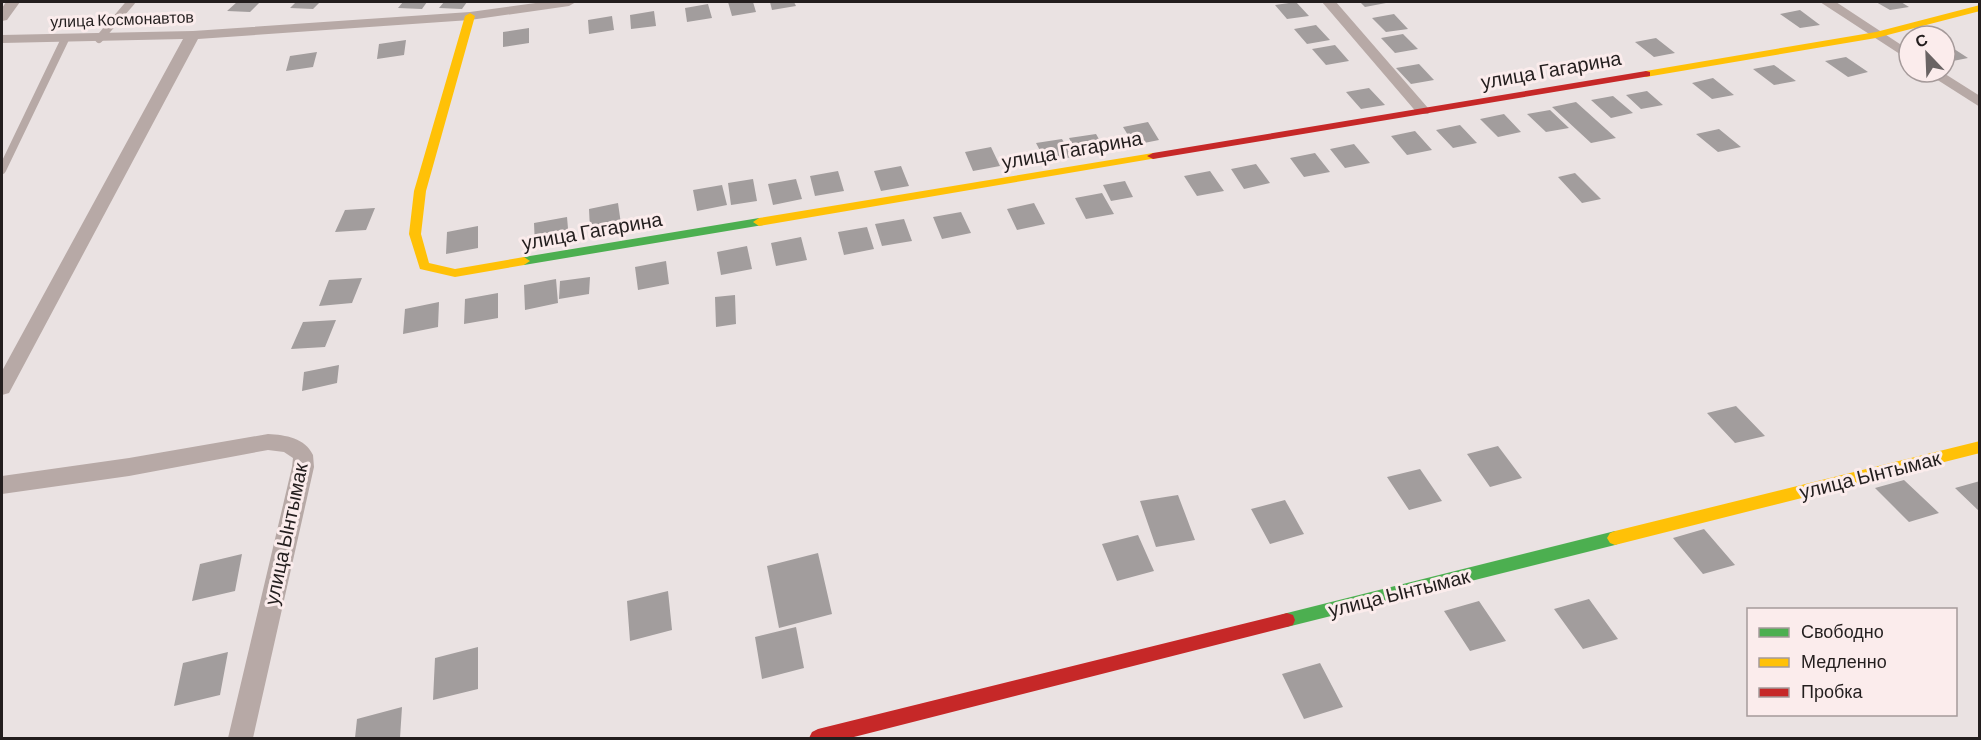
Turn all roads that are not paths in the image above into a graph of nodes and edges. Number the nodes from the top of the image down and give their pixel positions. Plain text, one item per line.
1 (14, 2) edge
2 (131, 2) edge
3 (569, 2) edge
4 (1329, 2) edge
5 (1827, 2) edge
6 (1980, 8) edge
7 (2, 16) edge
8 (470, 16) junction
9 (1876, 34) junction
10 (193, 35) junction
11 (2, 39) edge
12 (65, 39) junction
13 (99, 39) junction
14 (1897, 48) edge
15 (1951, 84) edge
16 (1980, 103) edge
17 (1423, 111) junction
18 (2, 170) edge
19 (2, 388) edge
20 (1980, 447) edge
21 (2, 485) edge
22 (240, 738) edge
23 (818, 738) edge

1 - 7 street
2 - 13 lane
3 - 8 street, улица Космонавтов
4 - 17 street
5 - 9 street
6 - 9 street, улица Гагарина
8 - 10 street, улица Космонавтов
8 - 17 street, улица Гагарина
9 - 14 street
9 - 17 street, улица Гагарина
10 - 13 street, улица Космонавтов
10 - 19 street
11 - 12 street, улица Космонавтов
12 - 13 street, улица Космонавтов
12 - 18 lane
15 - 16 street
20 - 23 street, улица Ынтымак
21 - 22 street, улица Ынтымак

